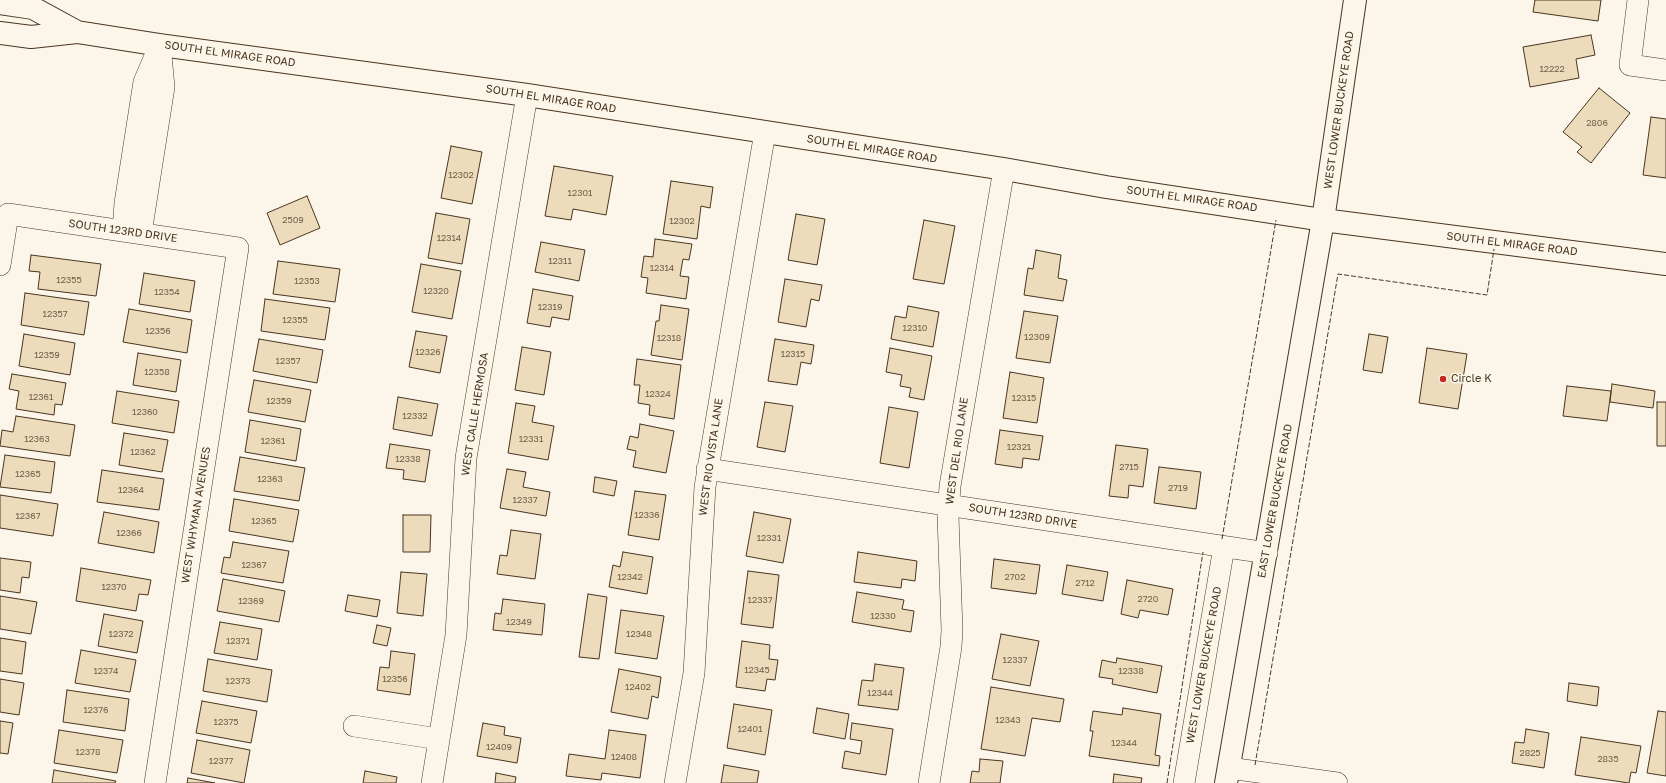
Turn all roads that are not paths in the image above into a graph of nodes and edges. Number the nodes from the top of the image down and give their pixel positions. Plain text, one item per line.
1 (1355, 0) edge
2 (1638, 0) edge
3 (0, 3) edge
4 (77, 32) junction
5 (0, 33) edge
6 (160, 45) junction
7 (1666, 70) edge
8 (528, 95) junction
9 (765, 132) junction
10 (1004, 169) junction
11 (1323, 220) junction
12 (132, 232) junction
13 (238, 248) joint
14 (0, 264) edge
15 (1666, 264) edge
16 (707, 469) junction
17 (949, 505) junction
18 (1224, 547) junction
19 (1267, 553) junction
20 (354, 726) dead end
21 (439, 739) junction
22 (1228, 775) edge
23 (154, 783) edge
24 (432, 783) edge
25 (675, 783) edge
26 (929, 783) edge
27 (1184, 783) edge
28 (1337, 783) edge

1 - 11 main road, WEST LOWER BUCKEYE ROAD
2 - 7 street
3 - 4 main road, SOUTH EL MIRAGE ROAD
4 - 5 main road, SOUTH EL MIRAGE ROAD
4 - 6 main road, SOUTH EL MIRAGE ROAD
6 - 8 main road, SOUTH EL MIRAGE ROAD
6 - 12 street
8 - 9 main road, SOUTH EL MIRAGE ROAD
8 - 21 street, WEST CALLE HERMOSA
9 - 10 main road, SOUTH EL MIRAGE ROAD
9 - 16 street, WEST RIO VISTA LANE
10 - 11 main road, SOUTH EL MIRAGE ROAD
10 - 17 street, WEST DEL RIO LANE
11 - 15 main road, SOUTH EL MIRAGE ROAD
11 - 19 main road, EAST LOWER BUCKEYE ROAD
12 - 13 street, SOUTH 123RD DRIVE
12 - 14 street, SOUTH 123RD DRIVE
13 - 23 street, WEST WHYMAN AVENUES
16 - 17 street, SOUTH 123RD DRIVE
16 - 25 street, WEST RIO VISTA LANE
17 - 18 street, SOUTH 123RD DRIVE
17 - 26 street, WEST DEL RIO LANE
18 - 19 street, SOUTH 123RD DRIVE
18 - 27 street, WEST LOWER BUCKEYE ROAD
19 - 22 main road, EAST LOWER BUCKEYE ROAD
20 - 21 street
21 - 24 street, WEST CALLE HERMOSA
22 - 28 street

